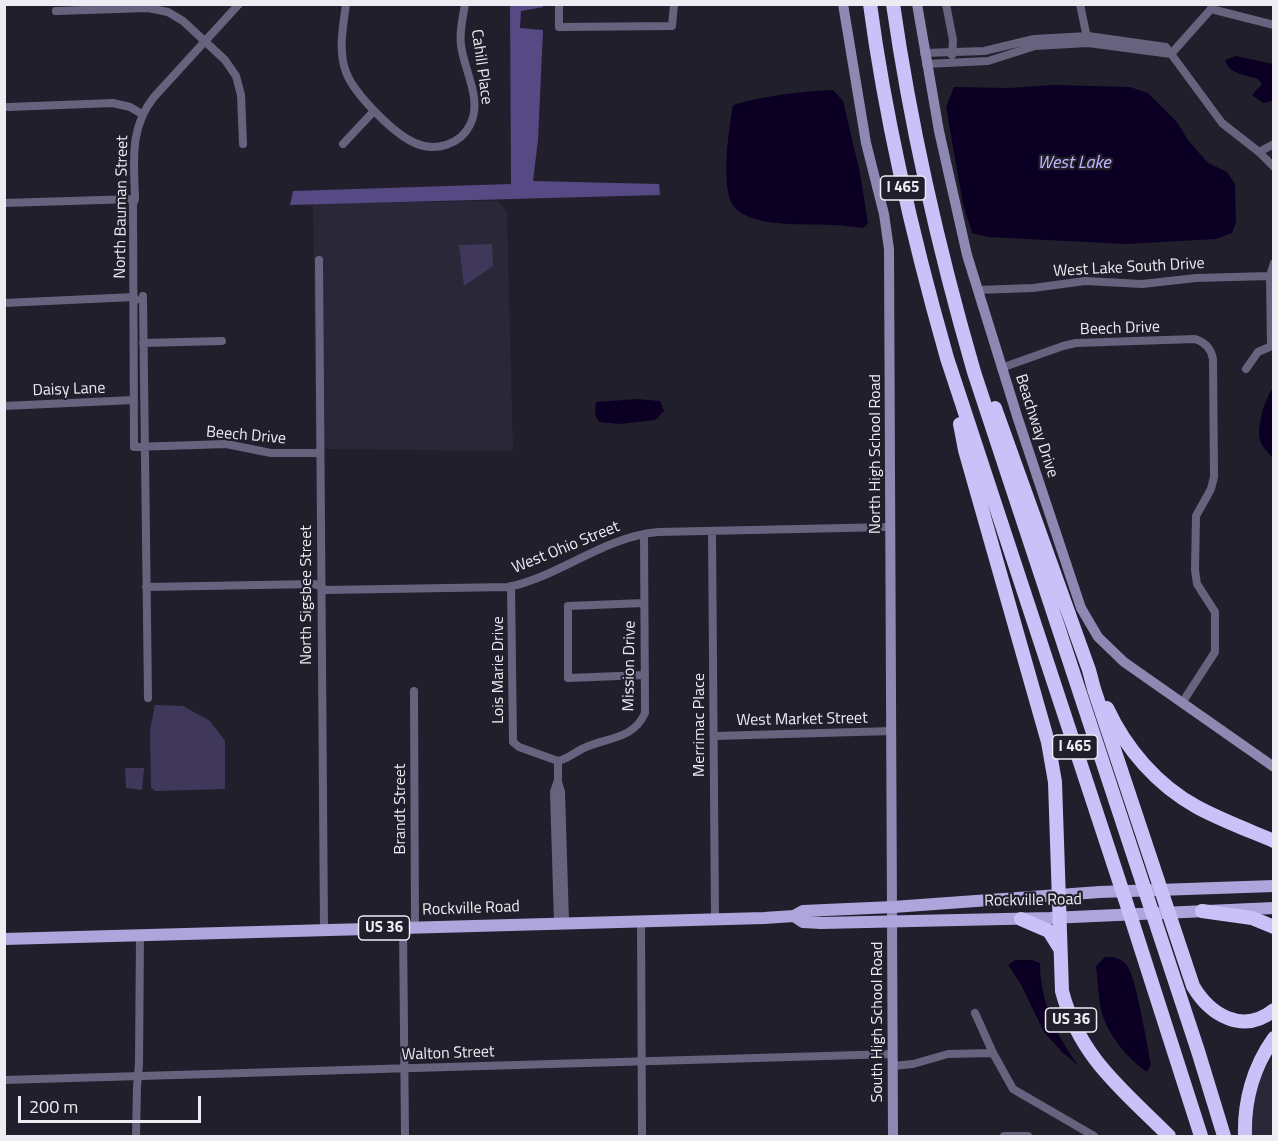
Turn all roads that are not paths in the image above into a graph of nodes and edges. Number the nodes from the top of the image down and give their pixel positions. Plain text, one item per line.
1 (239, 4) edge
2 (346, 4) edge
3 (465, 4) edge
4 (559, 4) edge
5 (674, 4) edge
6 (843, 4) edge
7 (893, 4) edge
8 (917, 4) edge
9 (946, 4) edge
10 (1080, 4) edge
11 (1212, 7) edge
12 (871, 8) edge
13 (56, 11) dead end
14 (1274, 25) edge
15 (1087, 40) junction
16 (206, 42) junction
17 (952, 52) junction
18 (1171, 54) junction
19 (925, 59) junction
20 (952, 62) junction
21 (8, 107) dead end
22 (373, 112) junction
23 (142, 114) junction
24 (243, 144) dead end
25 (343, 144) dead end
26 (1274, 144) edge
27 (1259, 152) junction
28 (1274, 168) edge
29 (135, 199) junction
30 (4, 203) edge
31 (319, 260) dead end
32 (1274, 263) edge
33 (1270, 276) junction
34 (978, 290) junction
35 (143, 296) dead end
36 (134, 297) junction
37 (4, 303) edge
38 (143, 308) junction
39 (222, 341) dead end
40 (143, 343) junction
41 (1272, 345) edge
42 (947, 358) junction
43 (1001, 368) junction
44 (1246, 369) dead end
45 (974, 372) junction
46 (134, 400) junction
47 (4, 406) edge
48 (134, 447) joint
49 (144, 447) junction
50 (320, 453) junction
51 (891, 527) junction
52 (712, 531) junction
53 (644, 534) junction
54 (512, 586) junction
55 (146, 587) junction
56 (320, 587) junction
57 (644, 603) junction
58 (1089, 670) junction
59 (645, 675) junction
60 (414, 691) dead end
61 (148, 698) dead end
62 (1182, 703) junction
63 (892, 731) junction
64 (714, 736) junction
65 (558, 761) junction
66 (1274, 766) edge
67 (1274, 841) edge
68 (1274, 886) edge
69 (1059, 895) junction
70 (893, 907) junction
71 (1274, 908) edge
72 (1202, 911) junction
73 (794, 916) junction
74 (1060, 917) junction
75 (715, 919) junction
76 (1021, 919) junction
77 (641, 920) junction
78 (893, 921) junction
79 (562, 922) junction
80 (409, 927) junction
81 (1274, 927) edge
82 (324, 930) junction
83 (140, 934) junction
84 (4, 939) edge
85 (1061, 955) junction
86 (1274, 1010) edge
87 (975, 1013) dead end
88 (1274, 1038) edge
89 (993, 1053) junction
90 (893, 1054) junction
91 (642, 1062) junction
92 (893, 1066) junction
93 (405, 1068) junction
94 (138, 1076) junction
95 (4, 1080) edge
96 (136, 1137) edge
97 (405, 1137) edge
98 (642, 1137) edge
99 (893, 1137) edge
100 (1004, 1137) edge
101 (1028, 1137) edge
102 (1094, 1137) edge
103 (1169, 1137) edge
104 (1201, 1137) edge
105 (1224, 1137) edge
106 (1245, 1137) edge

1 - 16 street, North Bauman Street
2 - 22 street, Cahill Place
3 - 22 street, Cahill Place
4 - 5 street
6 - 51 street, North High School Road
7 - 45 highway, I 465
8 - 19 street, Beachway Drive
9 - 17 street
10 - 15 street
11 - 14 street
11 - 18 street
12 - 42 highway, I 465
13 - 16 street
15 - 17 street
15 - 18 street
15 - 20 street
16 - 23 street, North Bauman Street
16 - 24 street
17 - 19 street
17 - 20 street
18 - 27 street
19 - 20 street
19 - 34 street, Beachway Drive
21 - 23 street
22 - 25 street
23 - 29 street, North Bauman Street
26 - 27 street
27 - 28 street
29 - 30 street
29 - 36 street, North Bauman Street
31 - 50 street, North Sigsbee Street
32 - 33 street
33 - 34 street, West Lake South Drive
33 - 41 street
34 - 43 street, Beachway Drive
35 - 38 street, North Bauman Street
36 - 37 street
36 - 38 street
36 - 46 street, North Bauman Street
38 - 40 street, North Bauman Street
39 - 40 street
40 - 49 street, North Bauman Street
41 - 44 street
42 - 69 highway
42 - 104 highway, I 465
43 - 62 street, Beachway Drive
43 - 62 street, Beech Drive
45 - 58 highway
45 - 105 highway, I 465
46 - 47 street, Daisy Lane
46 - 48 street, North Bauman Street
48 - 49 street, Beech Drive
49 - 50 street, Beech Drive
49 - 55 street, North Bauman Street
50 - 56 street, North Sigsbee Street
51 - 52 street, West Ohio Street
51 - 63 street, North High School Road
52 - 53 street, West Ohio Street
52 - 64 street, Merrimac Place
53 - 54 street, West Ohio Street
53 - 57 street, Mission Drive
54 - 56 street, West Ohio Street
54 - 65 street, Lois Marie Drive
55 - 56 street, West Ohio Street
55 - 61 street, North Bauman Street
56 - 82 street, North Sigsbee Street
57 - 59 street, Mission Drive
57 - 59 street
58 - 67 highway
58 - 86 highway
59 - 65 street, Mission Drive
60 - 80 street, Brandt Street
62 - 66 street, Beachway Drive
63 - 64 street, West Market Street
63 - 70 street, North High School Road
64 - 75 street, Merrimac Place
65 - 79 street
68 - 69 main road, Rockville Road / US 36
69 - 70 main road, Rockville Road / US 36
69 - 74 highway
70 - 73 main road, Rockville Road / US 36
70 - 78 street, South High School Road
71 - 72 main road, Rockville Road
72 - 74 main road, Rockville Road
72 - 81 highway
73 - 75 main road, Rockville Road / US 36
73 - 78 main road, Rockville Road / US 36
74 - 76 main road, Rockville Road
74 - 85 highway
75 - 77 main road, Rockville Road / US 36
76 - 78 main road, Rockville Road / US 36
76 - 85 highway, US 36
77 - 79 main road, Rockville Road / US 36
77 - 91 street
78 - 90 street, South High School Road
79 - 80 main road, Rockville Road / US 36
80 - 82 main road, Rockville Road / US 36
80 - 93 street, Brandt Street
82 - 83 main road, Rockville Road / US 36
83 - 84 main road, Rockville Road / US 36
83 - 94 street
85 - 103 highway, US 36
87 - 89 street
88 - 106 highway
89 - 92 street
89 - 102 street
90 - 91 street, Walton Street
90 - 92 street, South High School Road
91 - 93 street, Walton Street
91 - 98 street
92 - 99 street, South High School Road
93 - 94 street, Walton Street
93 - 97 street, Brandt Street
94 - 95 street, Walton Street
94 - 96 street
100 - 101 street

